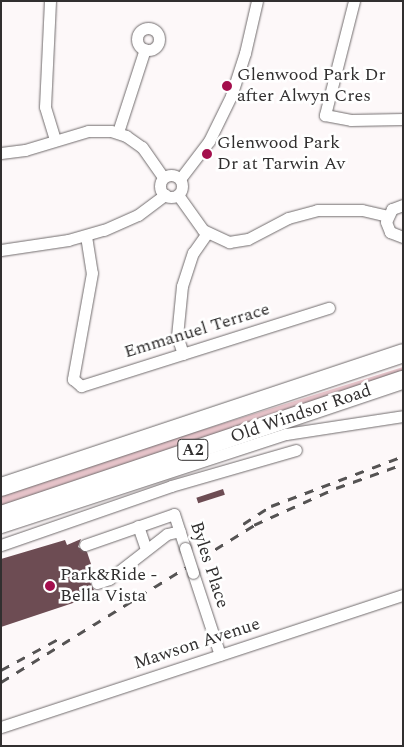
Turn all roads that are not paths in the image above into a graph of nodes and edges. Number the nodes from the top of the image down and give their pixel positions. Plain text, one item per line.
1 (50, 1) edge
2 (257, 1) edge
3 (354, 1) edge
4 (145, 49) dead end
5 (403, 119) edge
6 (118, 132) junction
7 (55, 140) junction
8 (1, 153) edge
9 (163, 177) junction
10 (180, 179) junction
11 (165, 195) junction
12 (178, 195) junction
13 (402, 206) edge
14 (387, 216) junction
15 (207, 233) junction
16 (86, 236) junction
17 (402, 238) edge
18 (1, 250) edge
19 (329, 308) dead end
20 (402, 353) edge
21 (183, 354) junction
22 (403, 380) edge
23 (403, 414) edge
24 (296, 450) dead end
25 (1, 487) edge
26 (1, 515) edge
27 (138, 526) junction
28 (1, 527) edge
29 (180, 531) junction
30 (1, 545) edge
31 (85, 545) dead end
32 (146, 550) junction
33 (97, 583) dead end
34 (403, 595) edge
35 (220, 655) junction
36 (1, 727) edge

1 - 7 street
2 - 10 street
3 - 5 street
4 - 6 street
6 - 7 street
6 - 9 street
7 - 8 street
9 - 10 street
9 - 11 street
10 - 12 street
11 - 12 street
11 - 16 street
12 - 15 street
13 - 14 street
14 - 15 street
14 - 17 street
15 - 21 street
16 - 18 street
16 - 21 street, Emmanuel Terrace
19 - 21 street, Emmanuel Terrace
20 - 25 highway, Old Windsor Road / A2
22 - 26 highway, Old Windsor Road / A2
23 - 28 street
24 - 30 street
27 - 29 street, Byles Place
27 - 31 street
27 - 32 street
29 - 32 street
29 - 35 street, Byles Place, bridge
32 - 33 street
34 - 35 street, Mawson Avenue
35 - 36 street, Mawson Avenue

